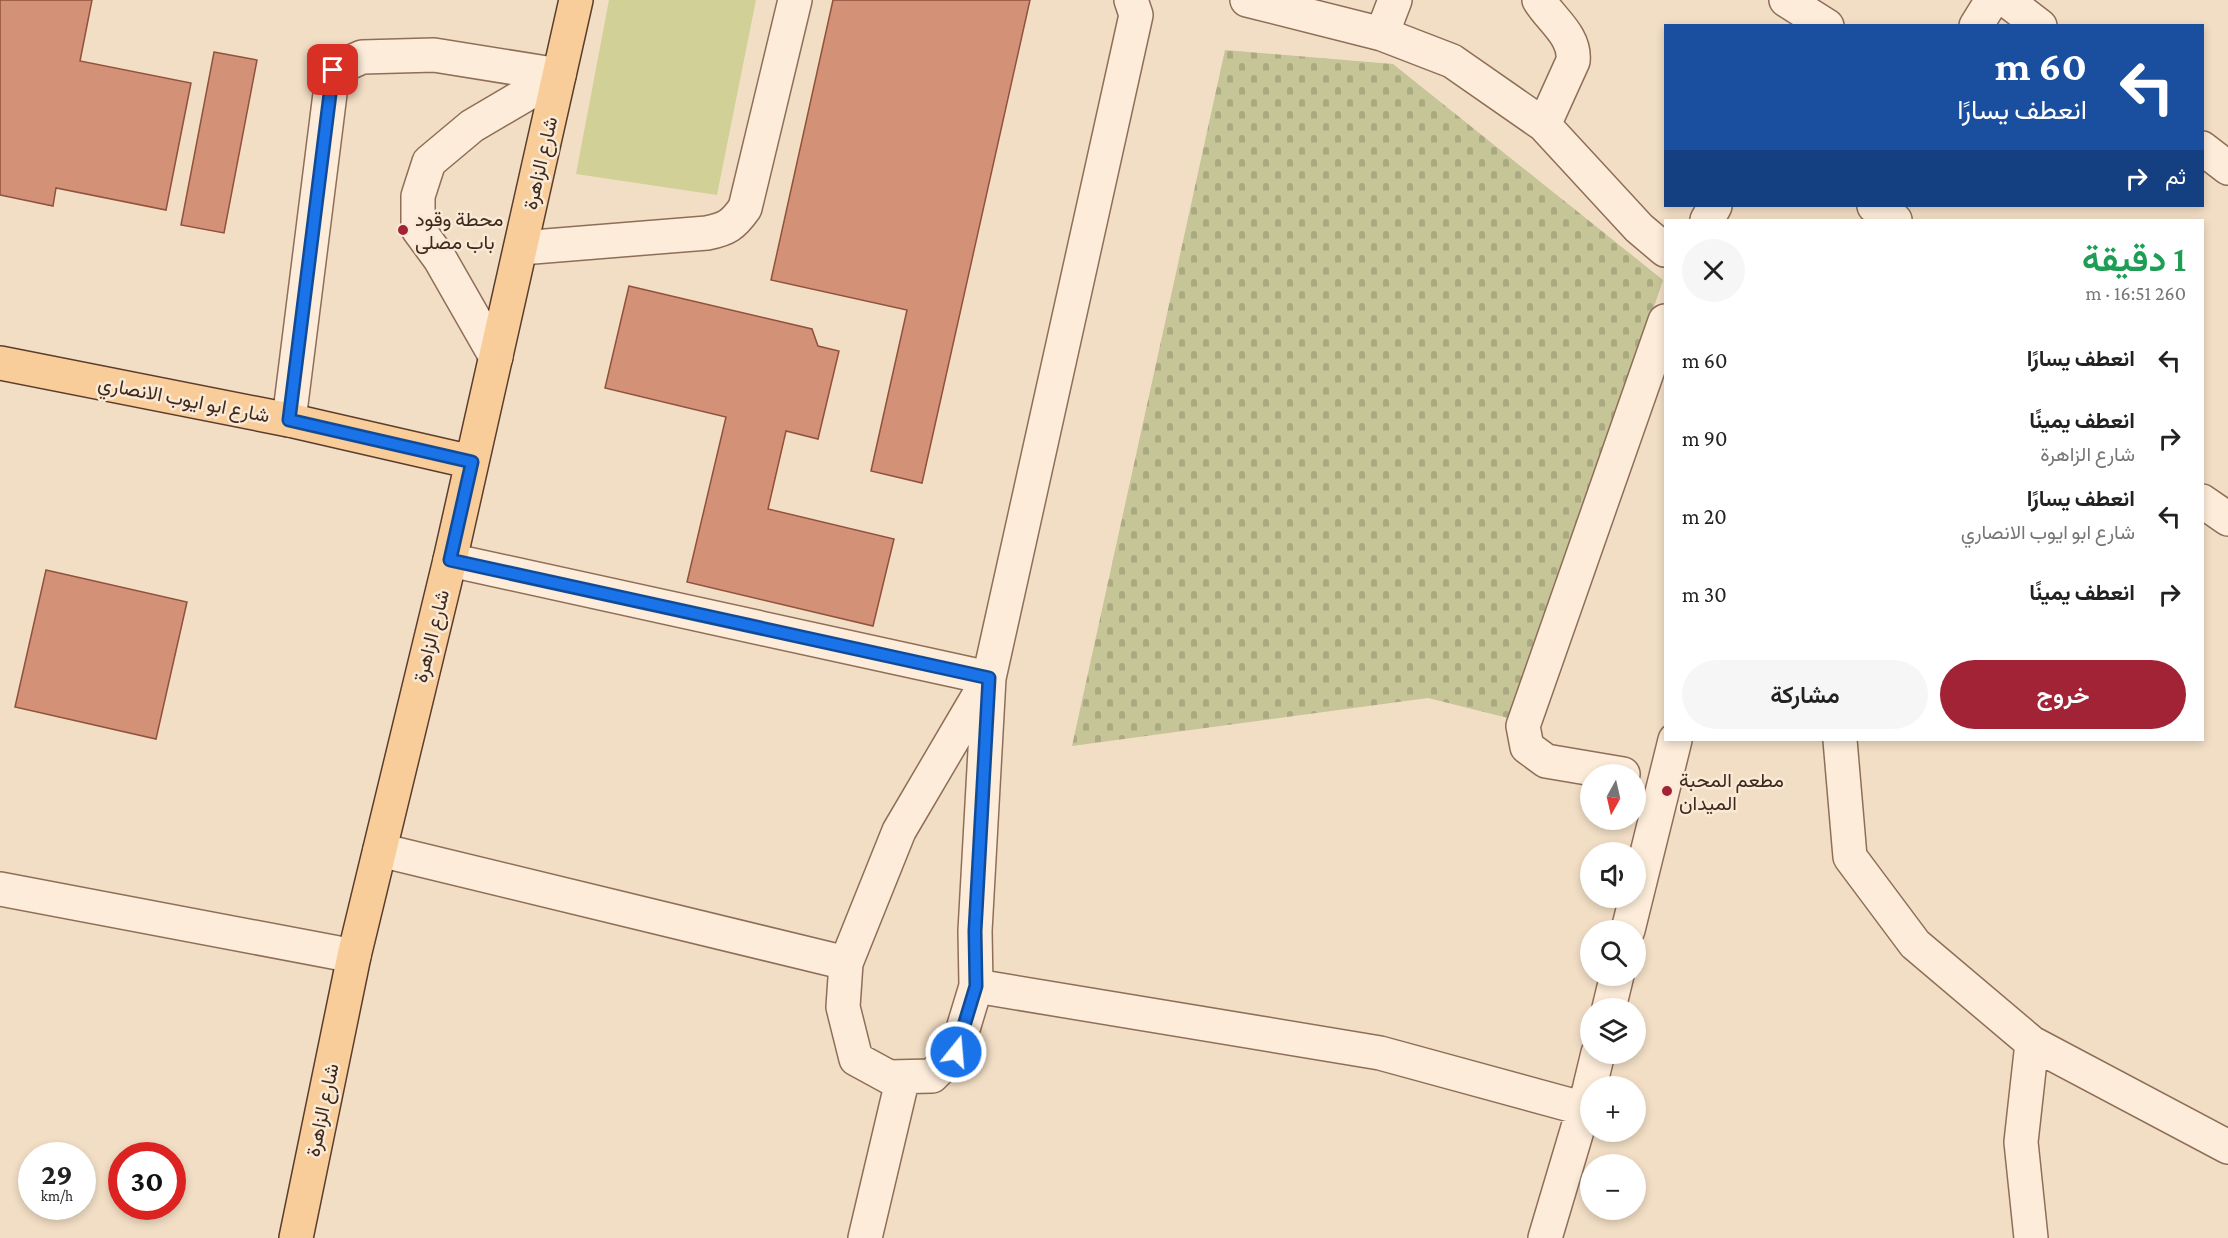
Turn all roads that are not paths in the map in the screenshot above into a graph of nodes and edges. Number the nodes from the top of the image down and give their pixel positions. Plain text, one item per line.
1 (576, 0) edge
2 (795, 0) edge
3 (1247, 0) edge
4 (1395, 0) edge
5 (1539, 0) edge
6 (1992, 0) edge
7 (2006, 0) edge
8 (1140, 5) edge
9 (1977, 24) edge
10 (2037, 24) edge
11 (1382, 34) junction
12 (559, 75) junction
13 (1544, 125) junction
14 (2204, 150) edge
15 (2228, 168) edge
16 (1876, 207) edge
17 (1894, 219) edge
18 (521, 248) junction
19 (1664, 249) edge
20 (1664, 324) edge
21 (496, 357) junction
22 (0, 363) edge
23 (289, 420) junction
24 (472, 462) junction
25 (2204, 502) edge
26 (2228, 519) edge
27 (450, 560) junction
28 (989, 678) junction
29 (1674, 741) edge
30 (1840, 741) edge
31 (1580, 767) edge
32 (1650, 778) edge
33 (380, 850) junction
34 (0, 889) edge
35 (1629, 920) edge
36 (354, 956) junction
37 (846, 963) junction
38 (976, 986) junction
39 (2032, 1043) junction
40 (903, 1077) junction
41 (1580, 1092) edge
42 (1580, 1121) edge
43 (2228, 1147) edge
44 (296, 1238) edge
45 (865, 1238) edge
46 (1545, 1238) edge
47 (2031, 1238) edge

1 - 12 main road, شارع الزاهرة
2 - 18 street
3 - 11 street
4 - 11 street
5 - 13 street
6 - 9 street
7 - 10 street
8 - 28 street
11 - 13 street
12 - 18 main road, شارع الزاهرة
12 - 21 street
12 - 23 street
13 - 19 street
14 - 15 street
16 - 17 street
18 - 21 main road, شارع الزاهرة
20 - 31 street
21 - 24 main road, شارع الزاهرة
22 - 23 main road, شارع ابو ايوب الانصاري
23 - 24 main road, شارع ابو ايوب الانصاري
24 - 27 main road, شارع الزاهرة
25 - 26 street
27 - 28 street
27 - 33 main road, شارع الزاهرة
28 - 37 street
28 - 38 street
29 - 32 street
30 - 39 street
32 - 35 street
33 - 36 main road, شارع الزاهرة
33 - 37 street
34 - 36 street
36 - 44 main road, شارع الزاهرة
37 - 40 street
38 - 40 street
38 - 41 street
39 - 43 street
39 - 47 street
40 - 45 street
42 - 46 street

